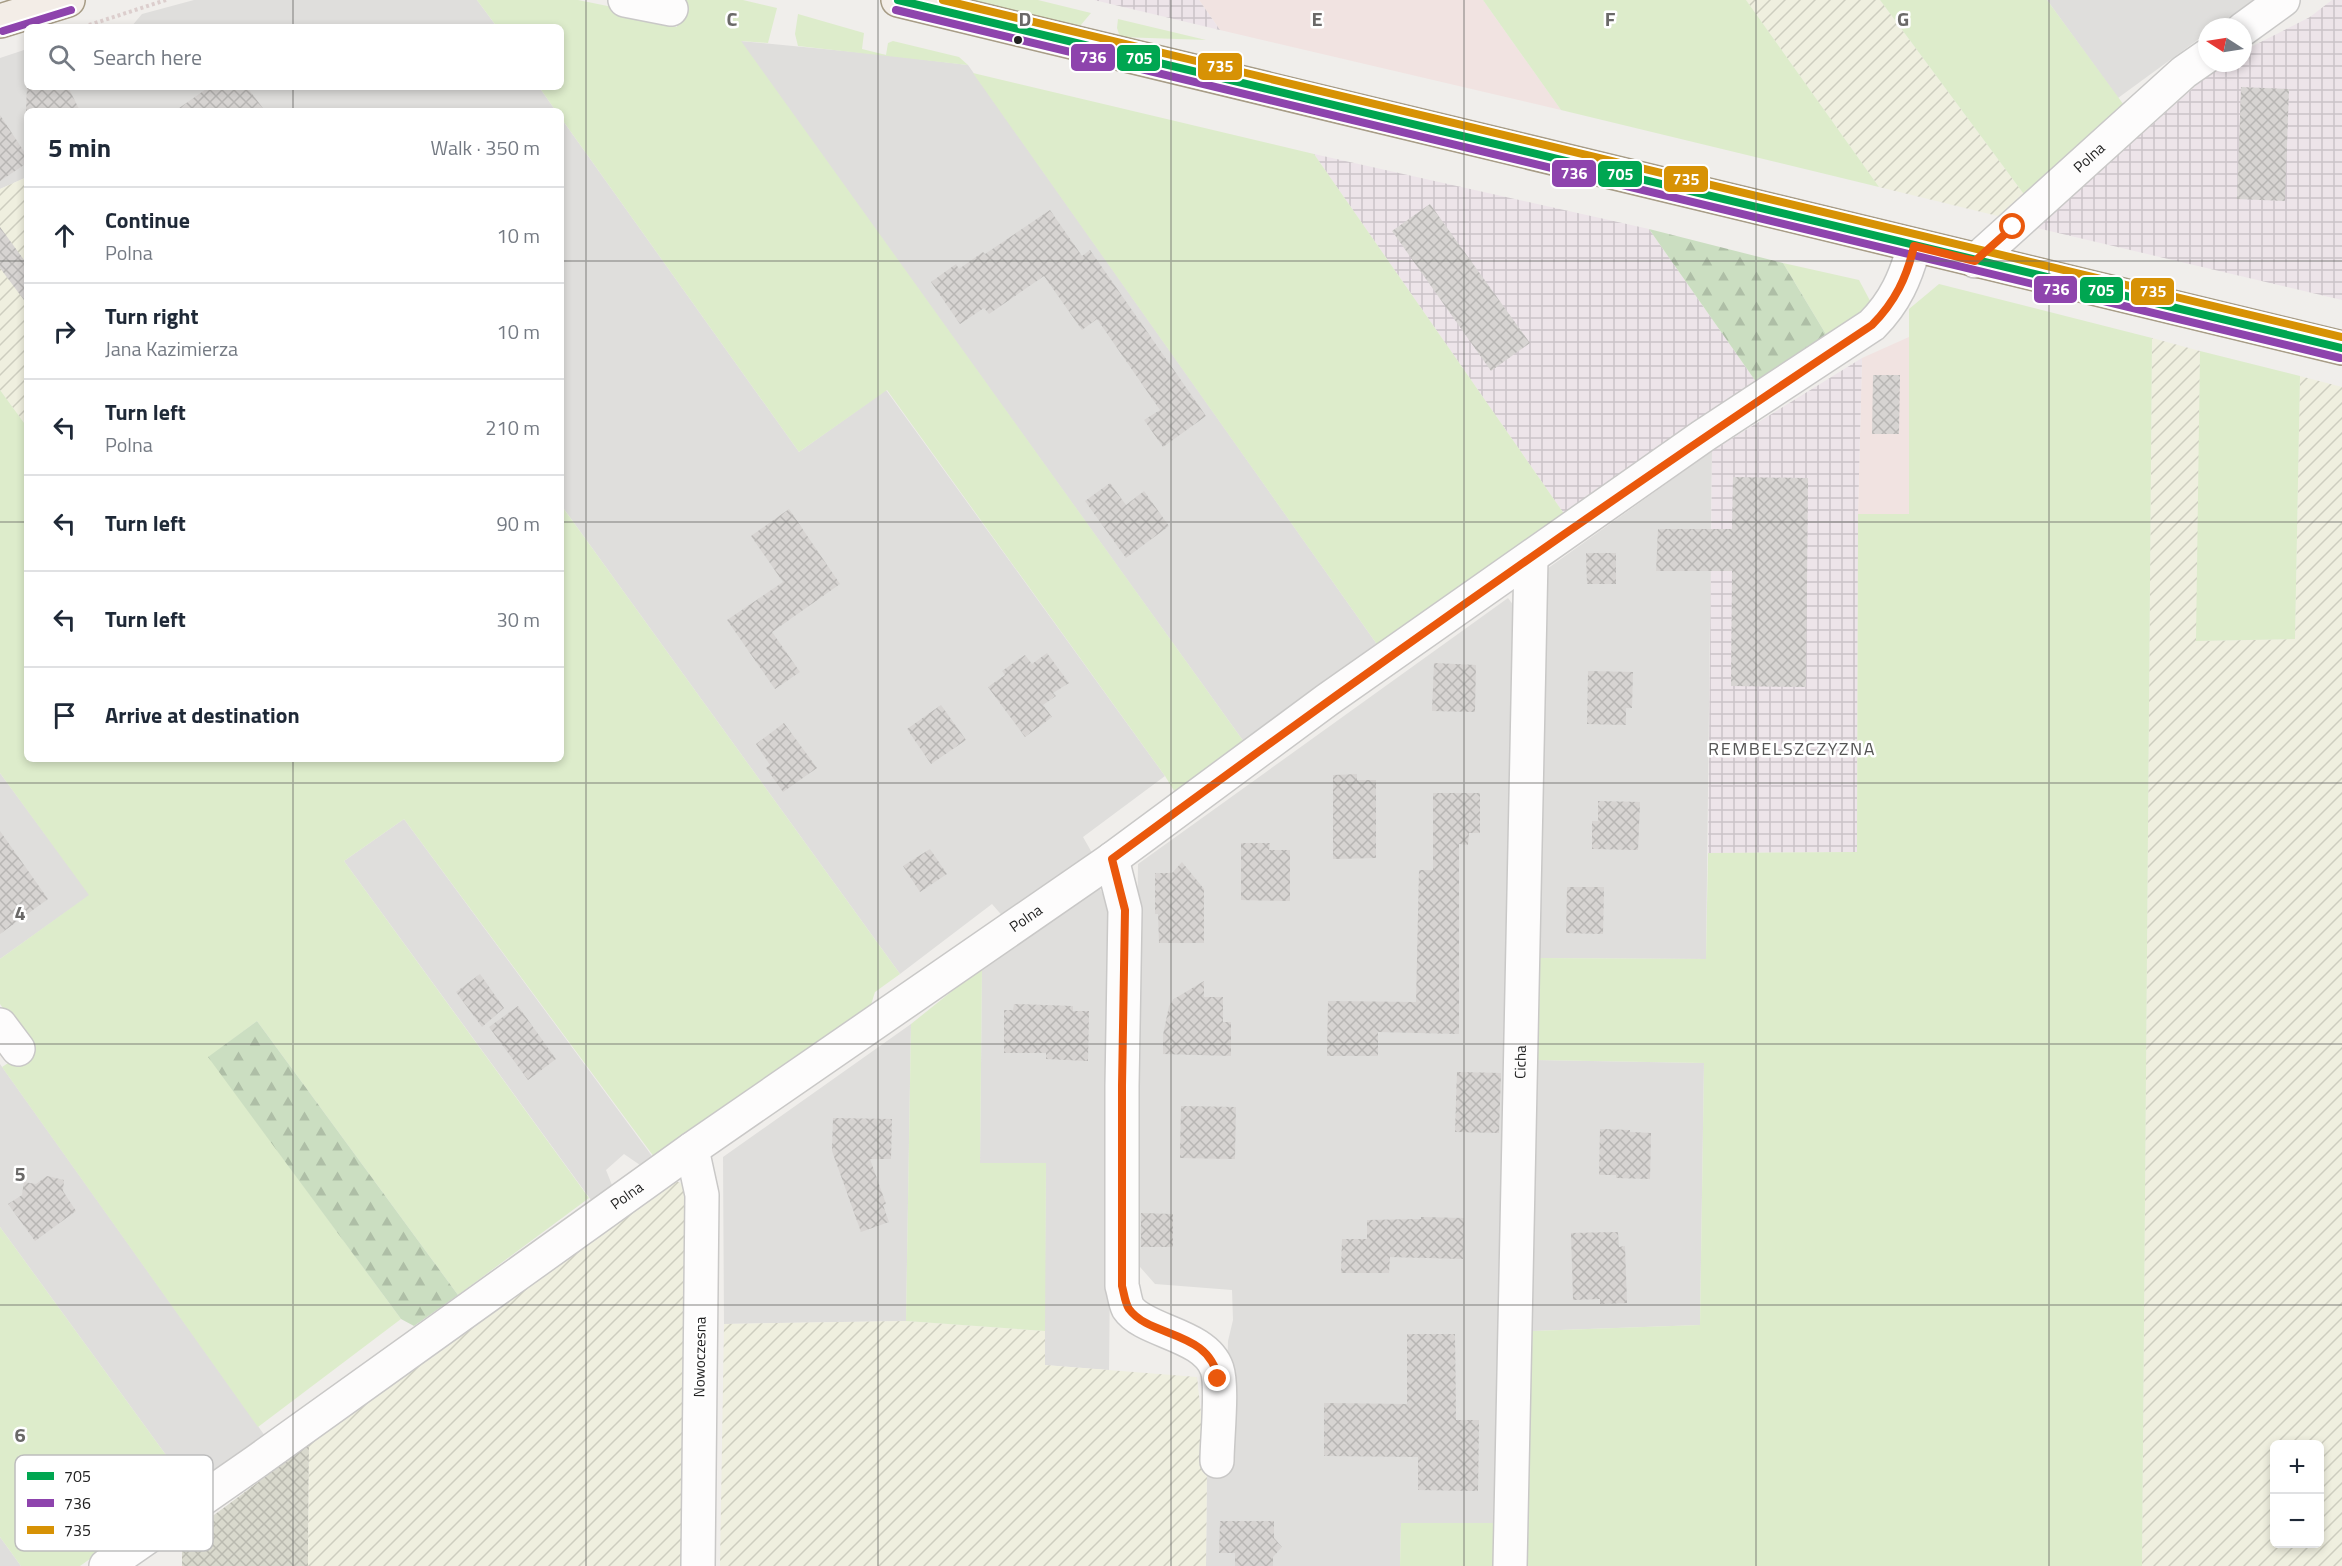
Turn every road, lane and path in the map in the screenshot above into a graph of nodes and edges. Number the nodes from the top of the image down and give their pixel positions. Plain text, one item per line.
1 (68, 0) edge
2 (166, 0) edge
3 (625, 0) edge
4 (898, 0) edge
5 (2283, 0) edge
6 (672, 9) dead end
7 (0, 21) edge
8 (2252, 22) edge
9 (92, 24) edge
10 (2198, 62) edge
11 (1914, 246) junction
12 (1975, 261) junction
13 (2342, 348) edge
14 (1531, 558) junction
15 (1112, 859) junction
16 (692, 1149) junction
17 (1217, 1461) dead end
18 (213, 1498) edge
19 (146, 1554) edge
20 (106, 1566) edge
21 (698, 1566) edge
22 (1510, 1566) edge

1 - 7 main road
2 - 9 path
3 - 6 street
4 - 11 main road
5 - 8 street
10 - 12 street, Polna
11 - 12 main road
11 - 14 street, Polna
12 - 13 main road
14 - 15 street, Polna
14 - 22 street, Cicha
15 - 16 street, Polna
15 - 17 street
16 - 18 street, Polna
16 - 21 street, Nowoczesna
19 - 20 street, Polna

